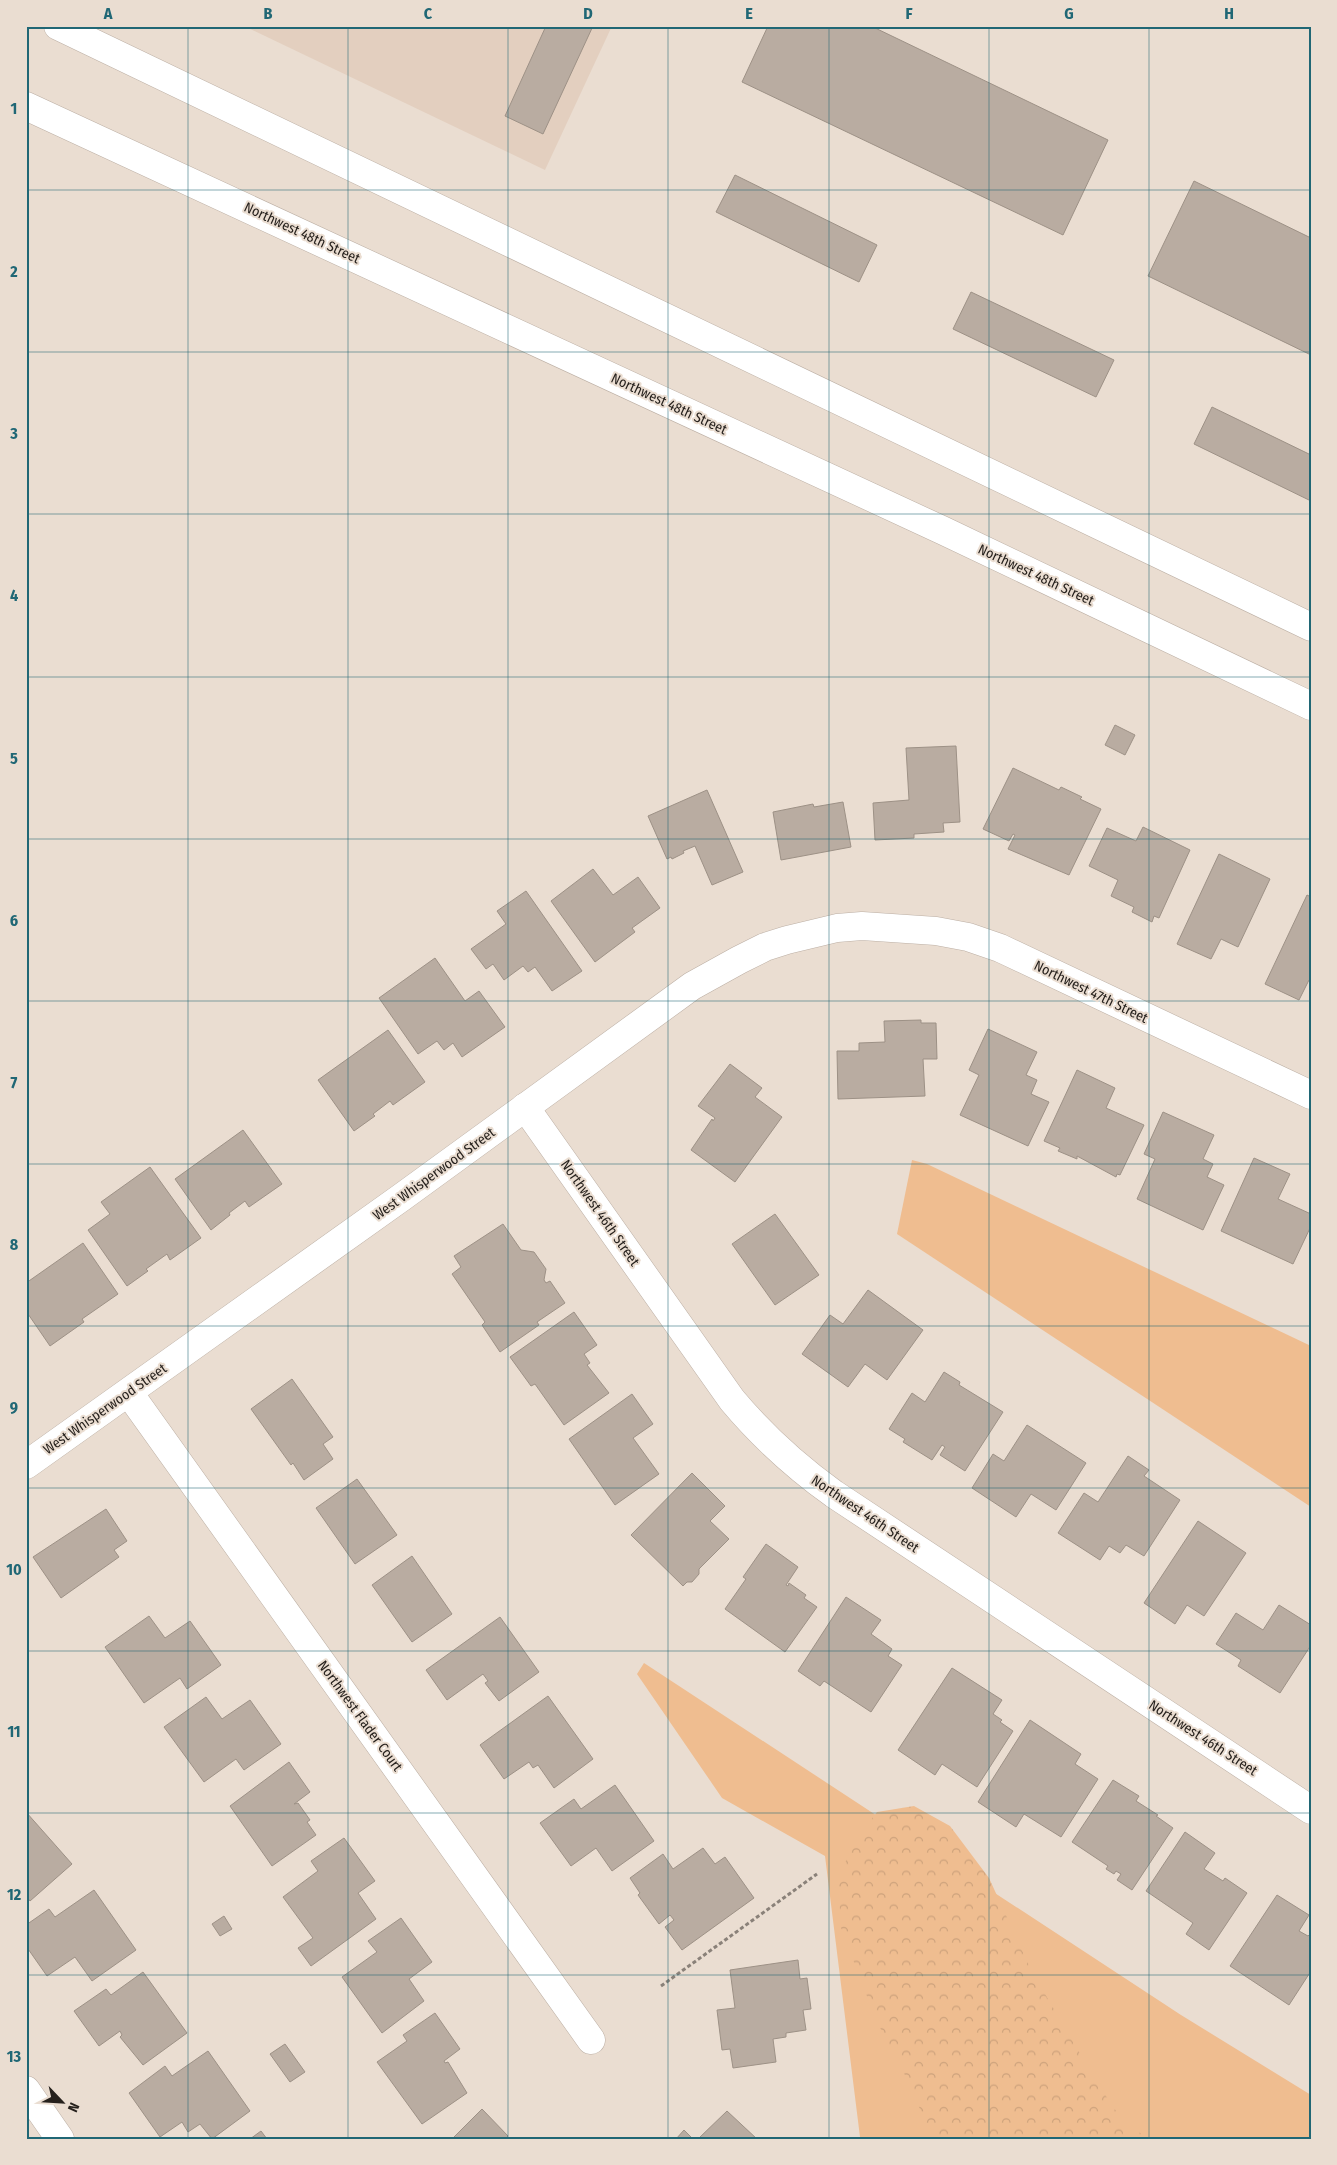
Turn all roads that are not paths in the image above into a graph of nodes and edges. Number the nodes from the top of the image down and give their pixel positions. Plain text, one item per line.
1 (58, 26) edge
2 (26, 106) edge
3 (1311, 627) edge
4 (1311, 706) edge
5 (862, 926) joint
6 (1311, 1095) edge
7 (525, 1108) junction
8 (129, 1392) junction
9 (26, 1465) edge
10 (1311, 1810) edge
11 (591, 2040) dead end
12 (26, 2090) edge
13 (60, 2139) edge

1 - 3 street
2 - 4 street, Northwest 48th Street
5 - 6 street, Northwest 47th Street
5 - 7 street, West Whisperwood Street
7 - 8 street, West Whisperwood Street
7 - 10 street, Northwest 46th Street
8 - 9 street, West Whisperwood Street
8 - 11 street, Northwest Flader Court
12 - 13 street

